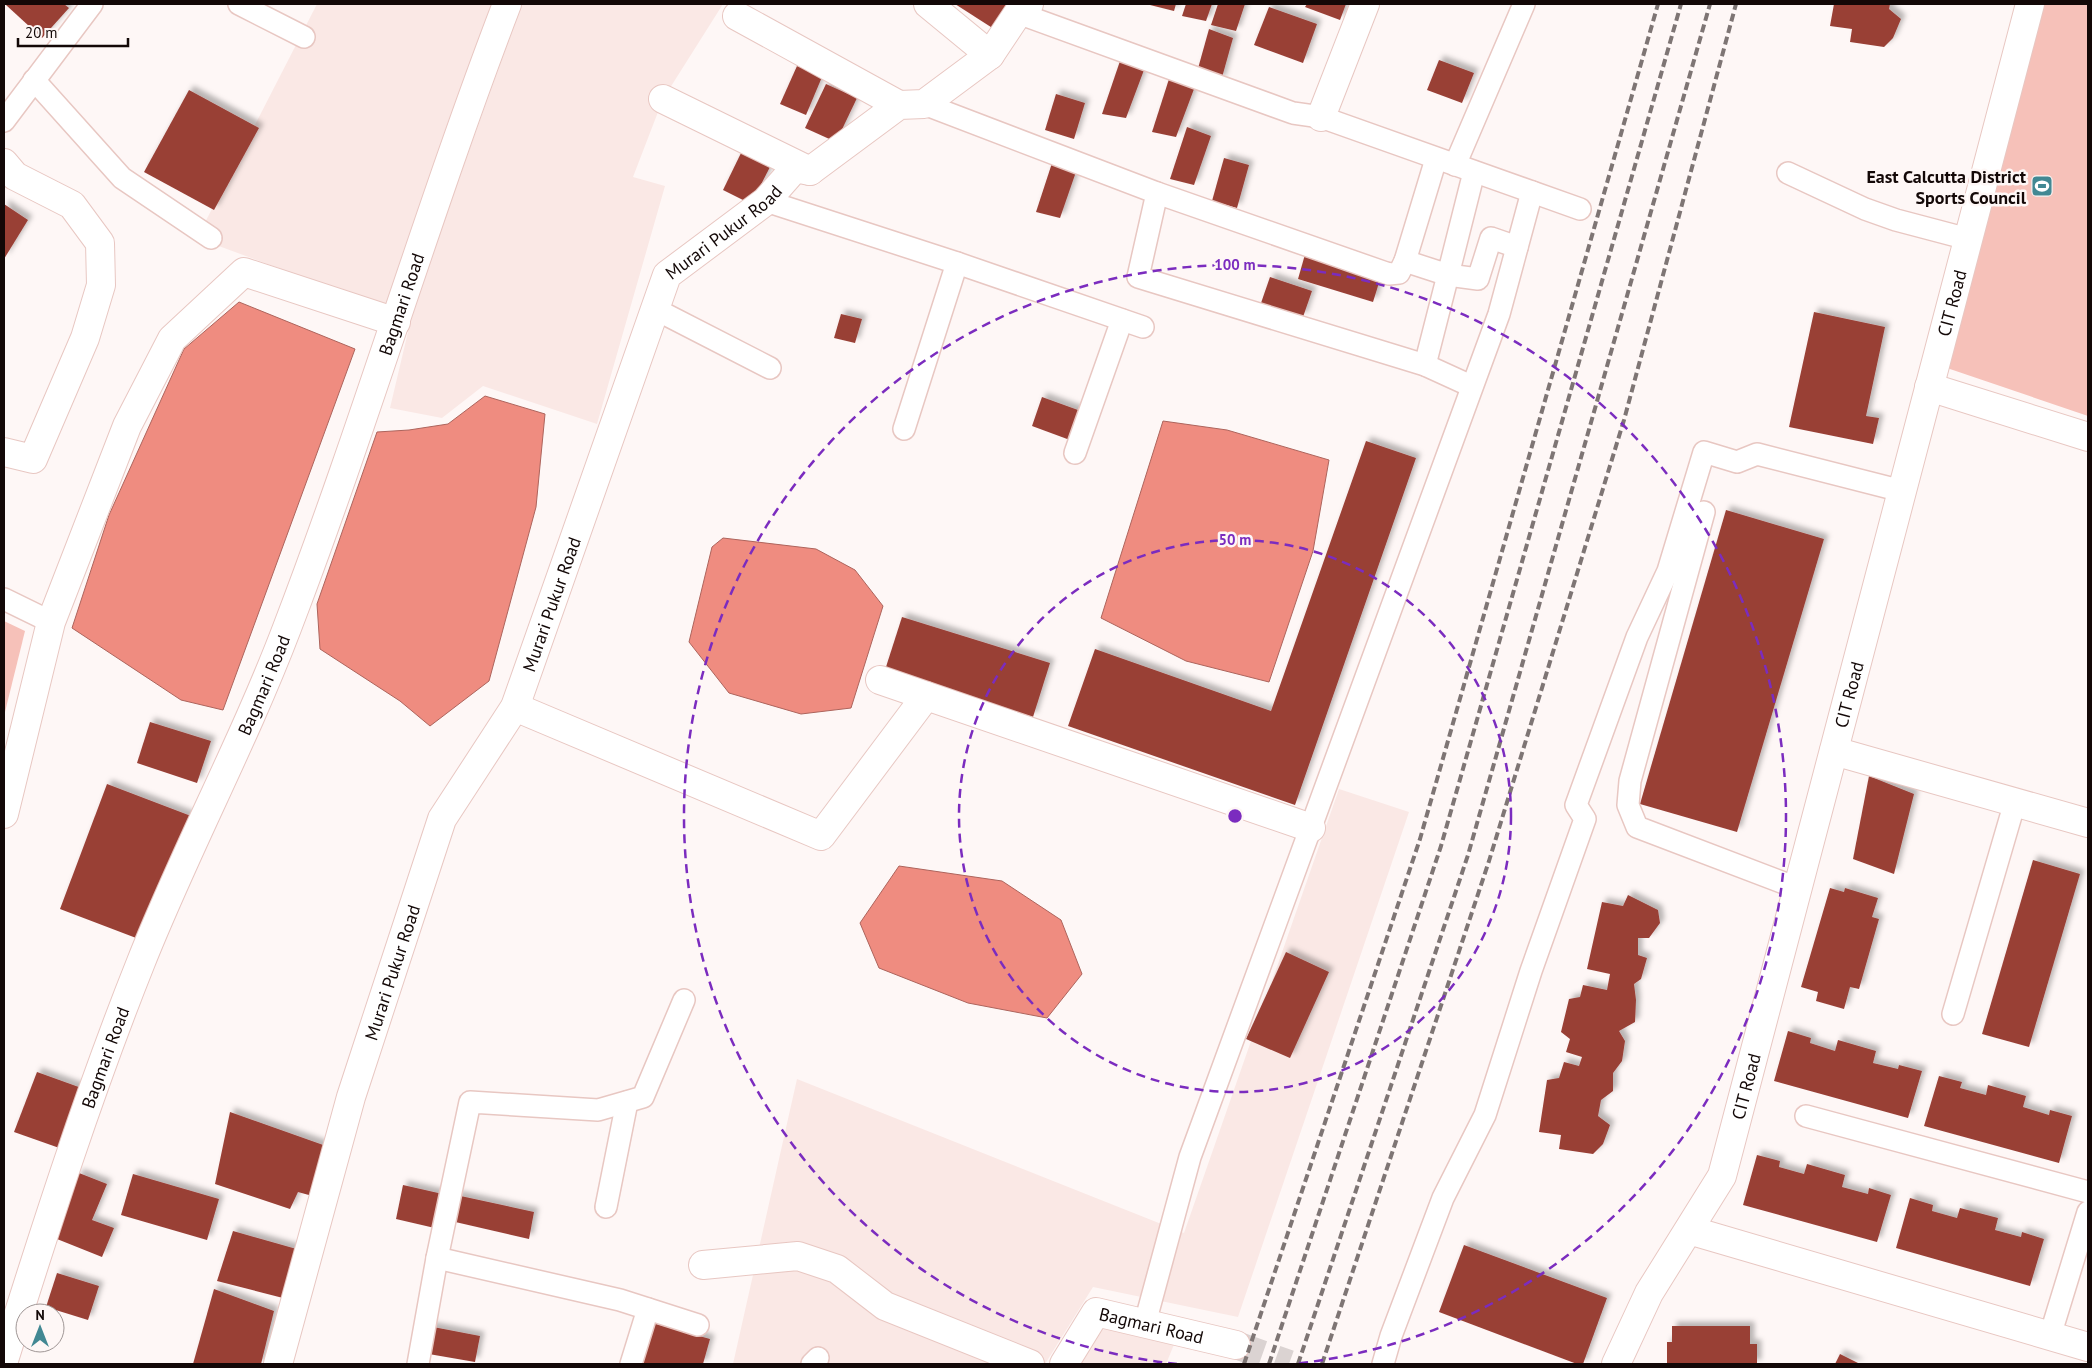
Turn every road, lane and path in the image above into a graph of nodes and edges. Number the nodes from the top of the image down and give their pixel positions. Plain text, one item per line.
1 (92, 4) edge
2 (239, 4) edge
3 (507, 4) edge
4 (928, 4) edge
5 (1365, 4) edge
6 (1524, 4) edge
7 (2030, 4) edge
8 (1024, 8) edge
9 (737, 16) dead end
10 (304, 37) dead end
11 (990, 55) junction
12 (34, 80) junction
13 (662, 99) dead end
14 (912, 104) junction
15 (1321, 117) junction
16 (4, 121) edge
17 (4, 163) edge
18 (1455, 166) junction
19 (810, 171) junction
20 (1788, 173) dead end
21 (1532, 192) junction
22 (1157, 193) junction
23 (766, 201) junction
24 (1580, 209) dead end
25 (211, 238) dead end
26 (1968, 239) junction
27 (1517, 247) junction
28 (1405, 261) junction
29 (957, 263) junction
30 (1448, 275) junction
31 (655, 309) junction
32 (1122, 320) junction
33 (396, 322) junction
34 (1143, 327) dead end
35 (1425, 365) junction
36 (770, 368) dead end
37 (1471, 386) junction
38 (1930, 387) junction
39 (904, 428) dead end
40 (2088, 437) edge
41 (4, 452) edge
42 (1075, 453) dead end
43 (1902, 491) junction
44 (1704, 512) dead end
45 (4, 599) edge
46 (52, 622) junction
47 (880, 680) dead end
48 (926, 696) junction
49 (515, 707) junction
50 (1834, 751) junction
51 (2015, 802) junction
52 (4, 814) edge
53 (2088, 823) edge
54 (1311, 828) junction
55 (1797, 888) junction
56 (684, 1000) dead end
57 (1953, 1014) dead end
58 (627, 1102) junction
59 (1806, 1116) dead end
60 (2088, 1192) edge
61 (606, 1207) dead end
62 (2088, 1212) edge
63 (1688, 1230) junction
64 (437, 1258) junction
65 (703, 1265) dead end
66 (648, 1309) junction
67 (1146, 1323) junction
68 (698, 1325) dead end
69 (2050, 1336) junction
70 (1236, 1345) tunnel mouth
71 (2088, 1348) edge
72 (4, 1360) edge
73 (278, 1364) edge
74 (418, 1364) edge
75 (631, 1364) edge
76 (1030, 1364) edge
77 (1064, 1364) edge
78 (1383, 1364) edge
79 (1616, 1364) edge

1 - 12 lane
2 - 10 lane
3 - 33 street, Bagmari Road
4 - 11 street
5 - 15 street
6 - 18 lane
7 - 26 street, CIT Road
8 - 11 street, Murari Pukur Road
8 - 15 lane
9 - 14 street
11 - 14 street, Murari Pukur Road
12 - 16 lane
12 - 25 lane
13 - 19 street
14 - 19 street, Murari Pukur Road
14 - 22 lane
15 - 18 lane
17 - 41 street
18 - 21 lane
18 - 28 lane
18 - 30 lane
19 - 23 street, Murari Pukur Road
20 - 26 lane
21 - 24 lane
21 - 27 lane
22 - 28 lane
22 - 35 lane
23 - 29 lane
23 - 31 street, Murari Pukur Road
26 - 38 street, CIT Road
27 - 30 lane
27 - 37 lane
28 - 30 lane
29 - 32 lane
29 - 39 lane
30 - 35 lane
31 - 36 lane
31 - 49 street, Murari Pukur Road
32 - 34 lane
32 - 42 lane
33 - 46 street
33 - 72 street, Bagmari Road
35 - 37 lane
37 - 54 lane
38 - 40 street
38 - 43 street, CIT Road
43 - 50 street, CIT Road
43 - 78 lane
44 - 55 lane
45 - 46 lane
46 - 52 street
47 - 48 street
48 - 49 street
48 - 54 street
49 - 73 street, Murari Pukur Road
50 - 51 street
50 - 55 street, CIT Road
51 - 53 street
51 - 57 lane
54 - 67 lane
55 - 63 street, CIT Road
56 - 58 lane
58 - 61 lane
58 - 64 lane
59 - 60 lane
62 - 69 lane
63 - 69 street
63 - 79 street, CIT Road
64 - 66 lane
64 - 74 lane
65 - 76 street
66 - 68 lane
66 - 75 lane
67 - 70 street, Bagmari Road
67 - 77 street, Bagmari Road
69 - 71 street

